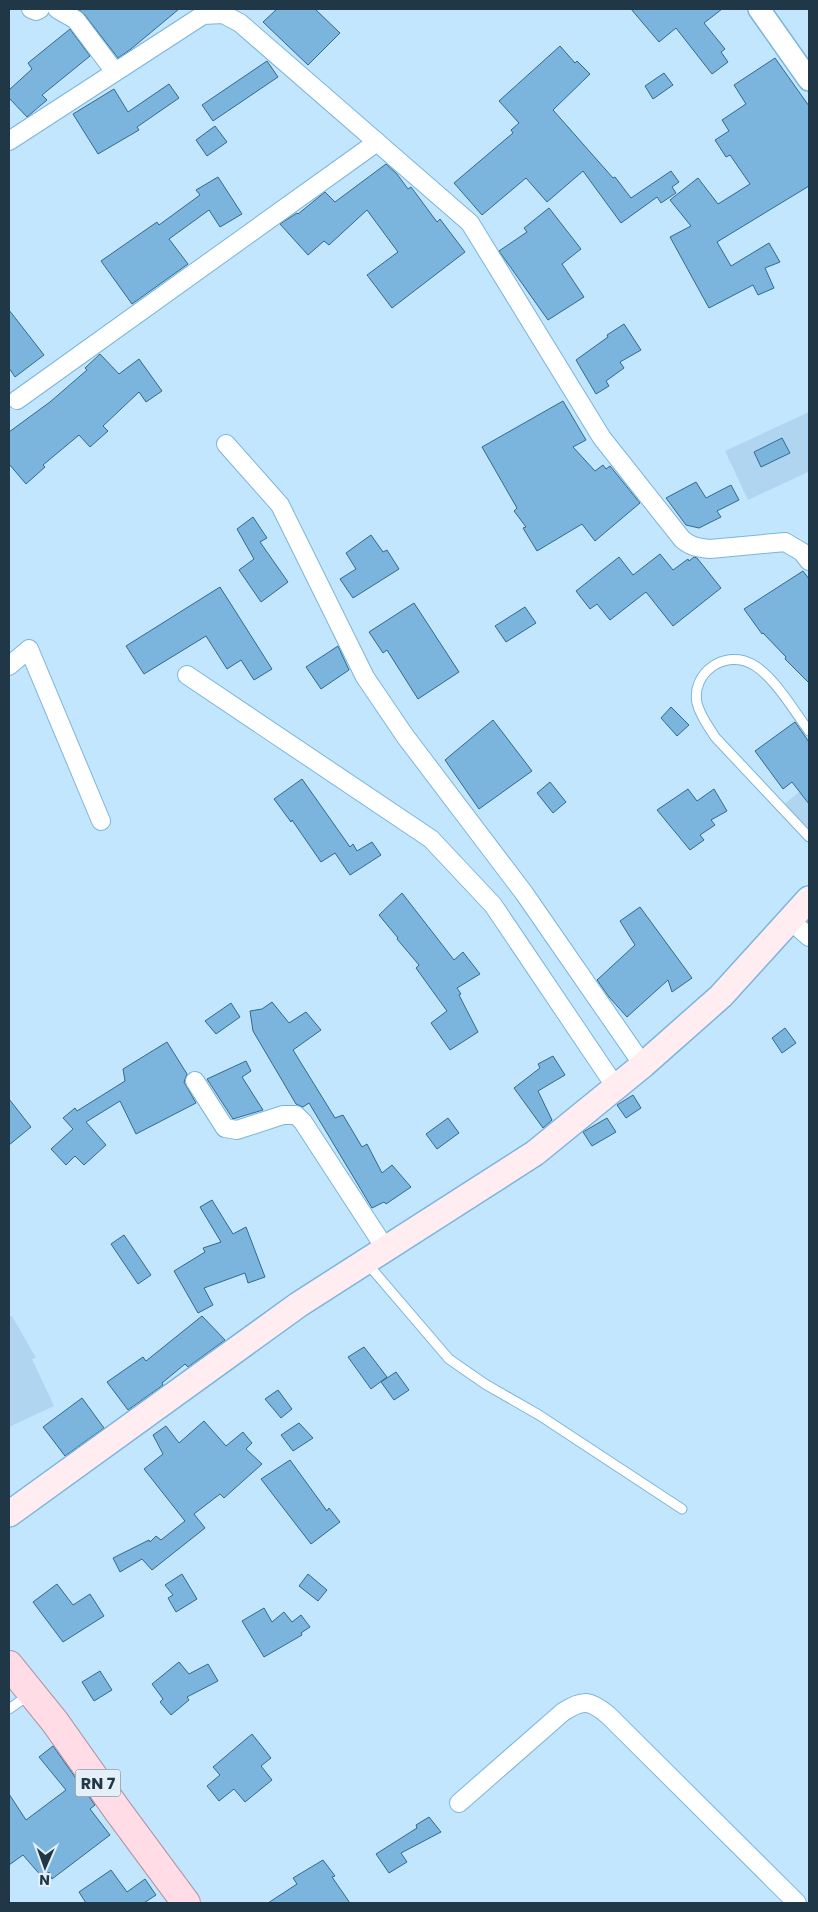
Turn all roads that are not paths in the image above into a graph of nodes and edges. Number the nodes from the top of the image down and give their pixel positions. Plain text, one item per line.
1 (31, 9) edge
2 (40, 9) edge
3 (57, 9) edge
4 (759, 9) edge
5 (115, 72) junction
6 (809, 80) edge
7 (9, 141) edge
8 (377, 142) junction
9 (17, 400) dead end
10 (226, 444) dead end
11 (809, 561) edge
12 (9, 666) edge
13 (188, 675) dead end
14 (809, 731) edge
15 (102, 821) dead end
16 (809, 838) edge
17 (809, 899) edge
18 (790, 920) junction
19 (809, 937) edge
20 (643, 1065) junction
21 (195, 1081) dead end
22 (614, 1086) junction
23 (386, 1248) junction
24 (365, 1261) junction
25 (682, 1509) dead end
26 (9, 1514) edge
27 (9, 1665) edge
28 (32, 1693) junction
29 (9, 1709) edge
30 (459, 1803) dead end
31 (186, 1903) edge
32 (797, 1903) edge

1 - 2 street
3 - 5 street
4 - 6 street
5 - 7 street
5 - 8 street
8 - 9 street
8 - 11 street
10 - 20 street
12 - 15 street
13 - 22 street
14 - 16 lane
17 - 18 main road
18 - 19 street
18 - 20 main road
20 - 22 main road
21 - 23 street
22 - 23 main road
23 - 24 main road
24 - 25 lane
24 - 26 main road
27 - 28 main road, RN 7
28 - 29 lane
28 - 31 main road, RN 7
30 - 32 street

